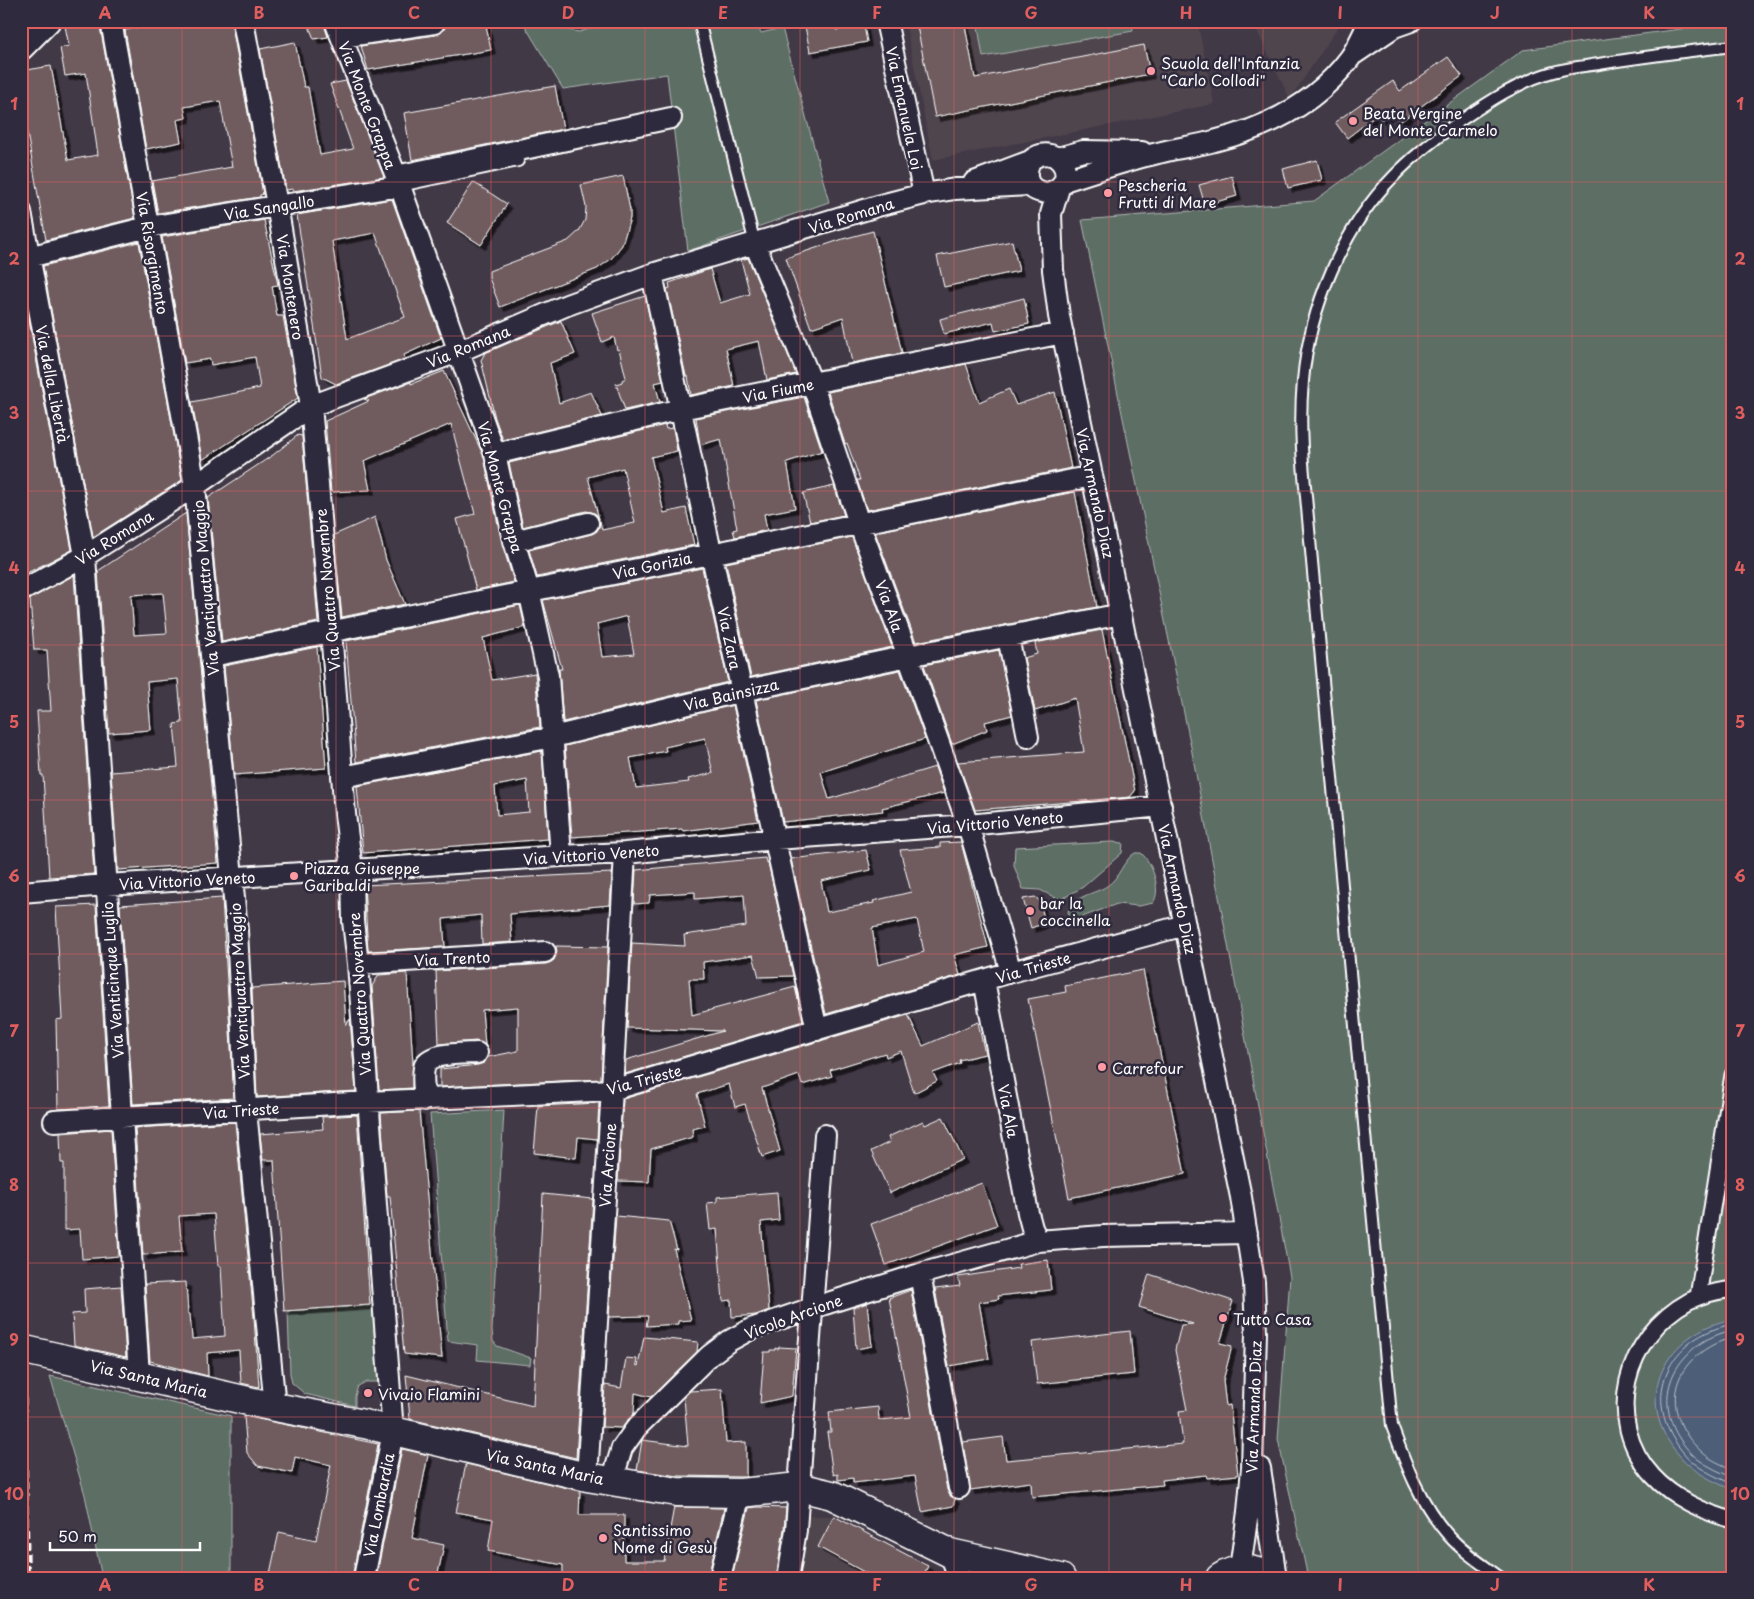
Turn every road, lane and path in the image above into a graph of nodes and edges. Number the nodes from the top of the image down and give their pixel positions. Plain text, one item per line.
1 (48, 21) edge
2 (111, 21) edge
3 (243, 21) edge
4 (699, 21) edge
5 (886, 21) edge
6 (1370, 21) edge
7 (1410, 21) edge
8 (434, 23) dead end
9 (338, 29) edge
10 (1733, 46) edge
11 (21, 47) edge
12 (1350, 57) junction
13 (670, 118) dead end
14 (1159, 152) junction
15 (1058, 158) junction
16 (518, 161) dead end
17 (1030, 161) junction
18 (398, 181) junction
19 (1062, 184) junction
20 (1033, 188) junction
21 (955, 189) junction
22 (924, 194) junction
23 (277, 205) junction
24 (21, 212) edge
25 (1051, 214) junction
26 (148, 227) junction
27 (755, 244) junction
28 (25, 259) edge
29 (652, 274) junction
30 (1063, 333) junction
31 (460, 350) junction
32 (812, 383) junction
33 (311, 406) junction
34 (681, 409) junction
35 (495, 454) junction
36 (1092, 476) junction
37 (196, 486) junction
38 (588, 523) dead end
39 (859, 523) junction
40 (514, 541) junction
41 (711, 552) junction
42 (85, 556) junction
43 (21, 591) edge
44 (529, 591) junction
45 (1121, 614) junction
46 (331, 630) junction
47 (1008, 637) junction
48 (212, 656) junction
49 (908, 656) junction
50 (742, 691) junction
51 (553, 737) junction
52 (1028, 737) dead end
53 (342, 777) junction
54 (1161, 806) junction
55 (968, 825) junction
56 (776, 839) junction
57 (625, 853) junction
58 (561, 856) junction
59 (352, 870) junction
60 (231, 877) junction
61 (106, 885) junction
62 (21, 892) edge
63 (1185, 925) junction
64 (545, 952) dead end
65 (358, 964) junction
66 (1011, 972) junction
67 (984, 980) junction
68 (817, 1030) junction
69 (477, 1053) dead end
70 (1733, 1075) edge
71 (612, 1090) junction
72 (425, 1100) junction
73 (368, 1102) junction
74 (246, 1110) junction
75 (121, 1118) junction
76 (54, 1121) dead end
77 (825, 1135) dead end
78 (1247, 1233) junction
79 (1038, 1241) junction
80 (920, 1274) junction
81 (1733, 1289) edge
82 (1698, 1297) junction
83 (812, 1308) junction
84 (21, 1349) edge
85 (139, 1375) junction
86 (275, 1407) junction
87 (1254, 1426) junction
88 (393, 1432) junction
89 (599, 1479) junction
90 (799, 1487) junction
91 (959, 1488) dead end
92 (740, 1493) junction
93 (1733, 1520) edge
94 (954, 1566) edge
95 (1230, 1574) edge
96 (364, 1578) edge
97 (720, 1578) edge
98 (788, 1578) edge
99 (1061, 1578) edge
100 (1267, 1578) edge
101 (1276, 1578) edge
102 (1501, 1578) edge

1 - 11 street
2 - 26 street, Via Risorgimento
3 - 23 street, Via Montenero
4 - 27 lane
5 - 22 street, Via Emanuela Loi
6 - 12 street
7 - 12 street
8 - 9 street
9 - 18 street, Via Monte Grappa
10 - 102 lane
12 - 14 street
13 - 18 street, Via Sangallo
14 - 15 street
14 - 19 street
15 - 17 street
15 - 19 street
16 - 18 lane, Via Sangallo
17 - 20 street
17 - 21 street, Via Romana
18 - 23 street, Via Sangallo
18 - 31 street, Via Monte Grappa
19 - 20 street
19 - 25 street, Via Armando Diaz
20 - 21 street, Via Romana
20 - 25 street, Via Armando Diaz
21 - 22 street, Via Romana
22 - 27 street, Via Romana
23 - 26 street, Via Sangallo
23 - 33 street, Via Montenero
24 - 28 street, Via della Libertà
25 - 30 street, Via Armando Diaz
26 - 28 street, Via Sangallo
26 - 37 street, Via Risorgimento
27 - 29 street, Via Romana
27 - 32 street, Via Ala
28 - 42 street, Via della Libertà
29 - 31 street, Via Romana
29 - 34 street, Via Zara
30 - 32 street, Via Fiume
30 - 36 street, Via Armando Diaz
31 - 33 street, Via Romana
31 - 35 street, Via Monte Grappa
32 - 34 street, Via Fiume
32 - 39 street, Via Ala
33 - 37 street, Via Romana
33 - 46 street, Via Quattro Novembre
34 - 35 street, Via Fiume
34 - 41 street, Via Zara
35 - 40 street, Via Monte Grappa
36 - 39 street, Via Gorizia
36 - 45 street, Via Armando Diaz
37 - 42 street, Via Romana
37 - 48 street, Via Ventiquattro Maggio
38 - 40 street, Via Monte Grappa
39 - 41 street, Via Gorizia
39 - 49 street, Via Ala
40 - 44 street, Via Monte Grappa
41 - 44 street, Via Gorizia
41 - 50 street, Via Zara
42 - 43 street, Via Romana
42 - 61 street, Via Venticinque Luglio
44 - 46 street, Via Gorizia
44 - 51 street, Via Monte Grappa
45 - 47 street, Via Bainsizza
45 - 54 street, Via Armando Diaz
46 - 48 street, Via Gorizia
46 - 53 street, Via Quattro Novembre
47 - 49 street, Via Bainsizza
47 - 52 street
48 - 60 street, Via Ventiquattro Maggio
49 - 50 street, Via Bainsizza
49 - 55 street, Via Ala
50 - 51 street, Via Bainsizza
50 - 56 street, Via Zara
51 - 53 street, Via Bainsizza
51 - 58 street, Via Monte Grappa
53 - 59 street, Via Quattro Novembre
54 - 55 street, Via Vittorio Veneto
54 - 63 street, Via Armando Diaz
55 - 56 street, Via Vittorio Veneto
55 - 66 street, Via Ala
56 - 57 street, Via Vittorio Veneto
56 - 68 street, Via Zara
57 - 58 street, Via Vittorio Veneto
57 - 71 street, Via Arcione
58 - 59 street, Via Vittorio Veneto
59 - 60 street, Via Vittorio Veneto
59 - 65 street, Via Quattro Novembre
60 - 61 street, Via Vittorio Veneto
60 - 74 street, Via Ventiquattro Maggio
61 - 62 street, Via Vittorio Veneto
61 - 75 street, Via Venticinque Luglio
63 - 66 street, Via Trieste
63 - 78 street, Via Armando Diaz
64 - 65 street, Via Trento
65 - 73 street, Via Quattro Novembre
66 - 67 street, Via Trieste
67 - 68 street, Via Trieste
67 - 79 street, Via Ala
68 - 71 street, Via Trieste
69 - 72 street
70 - 82 street
71 - 72 street, Via Trieste
71 - 89 street, Via Arcione
72 - 73 street, Via Trieste
73 - 74 street, Via Trieste
73 - 88 street, Via Quattro Novembre
74 - 75 street, Via Trieste
74 - 86 street, Via Ventiquattro Maggio
75 - 76 street, Via Trieste
75 - 85 street, Via Venticinque Luglio
77 - 83 street
78 - 79 street, Vicolo Arcione
78 - 87 street, Via Armando Diaz
79 - 80 street, Vicolo Arcione
80 - 83 street, Vicolo Arcione
80 - 91 street
81 - 82 street
82 - 93 street
83 - 89 street, Vicolo Arcione
83 - 90 street
84 - 85 main road, Via Santa Maria, bridge
85 - 86 main road, Via Santa Maria
86 - 88 main road, Via Santa Maria
87 - 95 street, Via Armando Diaz
87 - 101 street, Via Armando Diaz
88 - 89 main road, Via Santa Maria
88 - 96 street, Via Lombardia
89 - 92 main road, Via Santa Maria
90 - 92 main road, Via Santa Maria
90 - 94 main road, Via Santa Maria
90 - 98 street
92 - 97 street
94 - 99 main road, Via Santa Maria
95 - 100 main road

